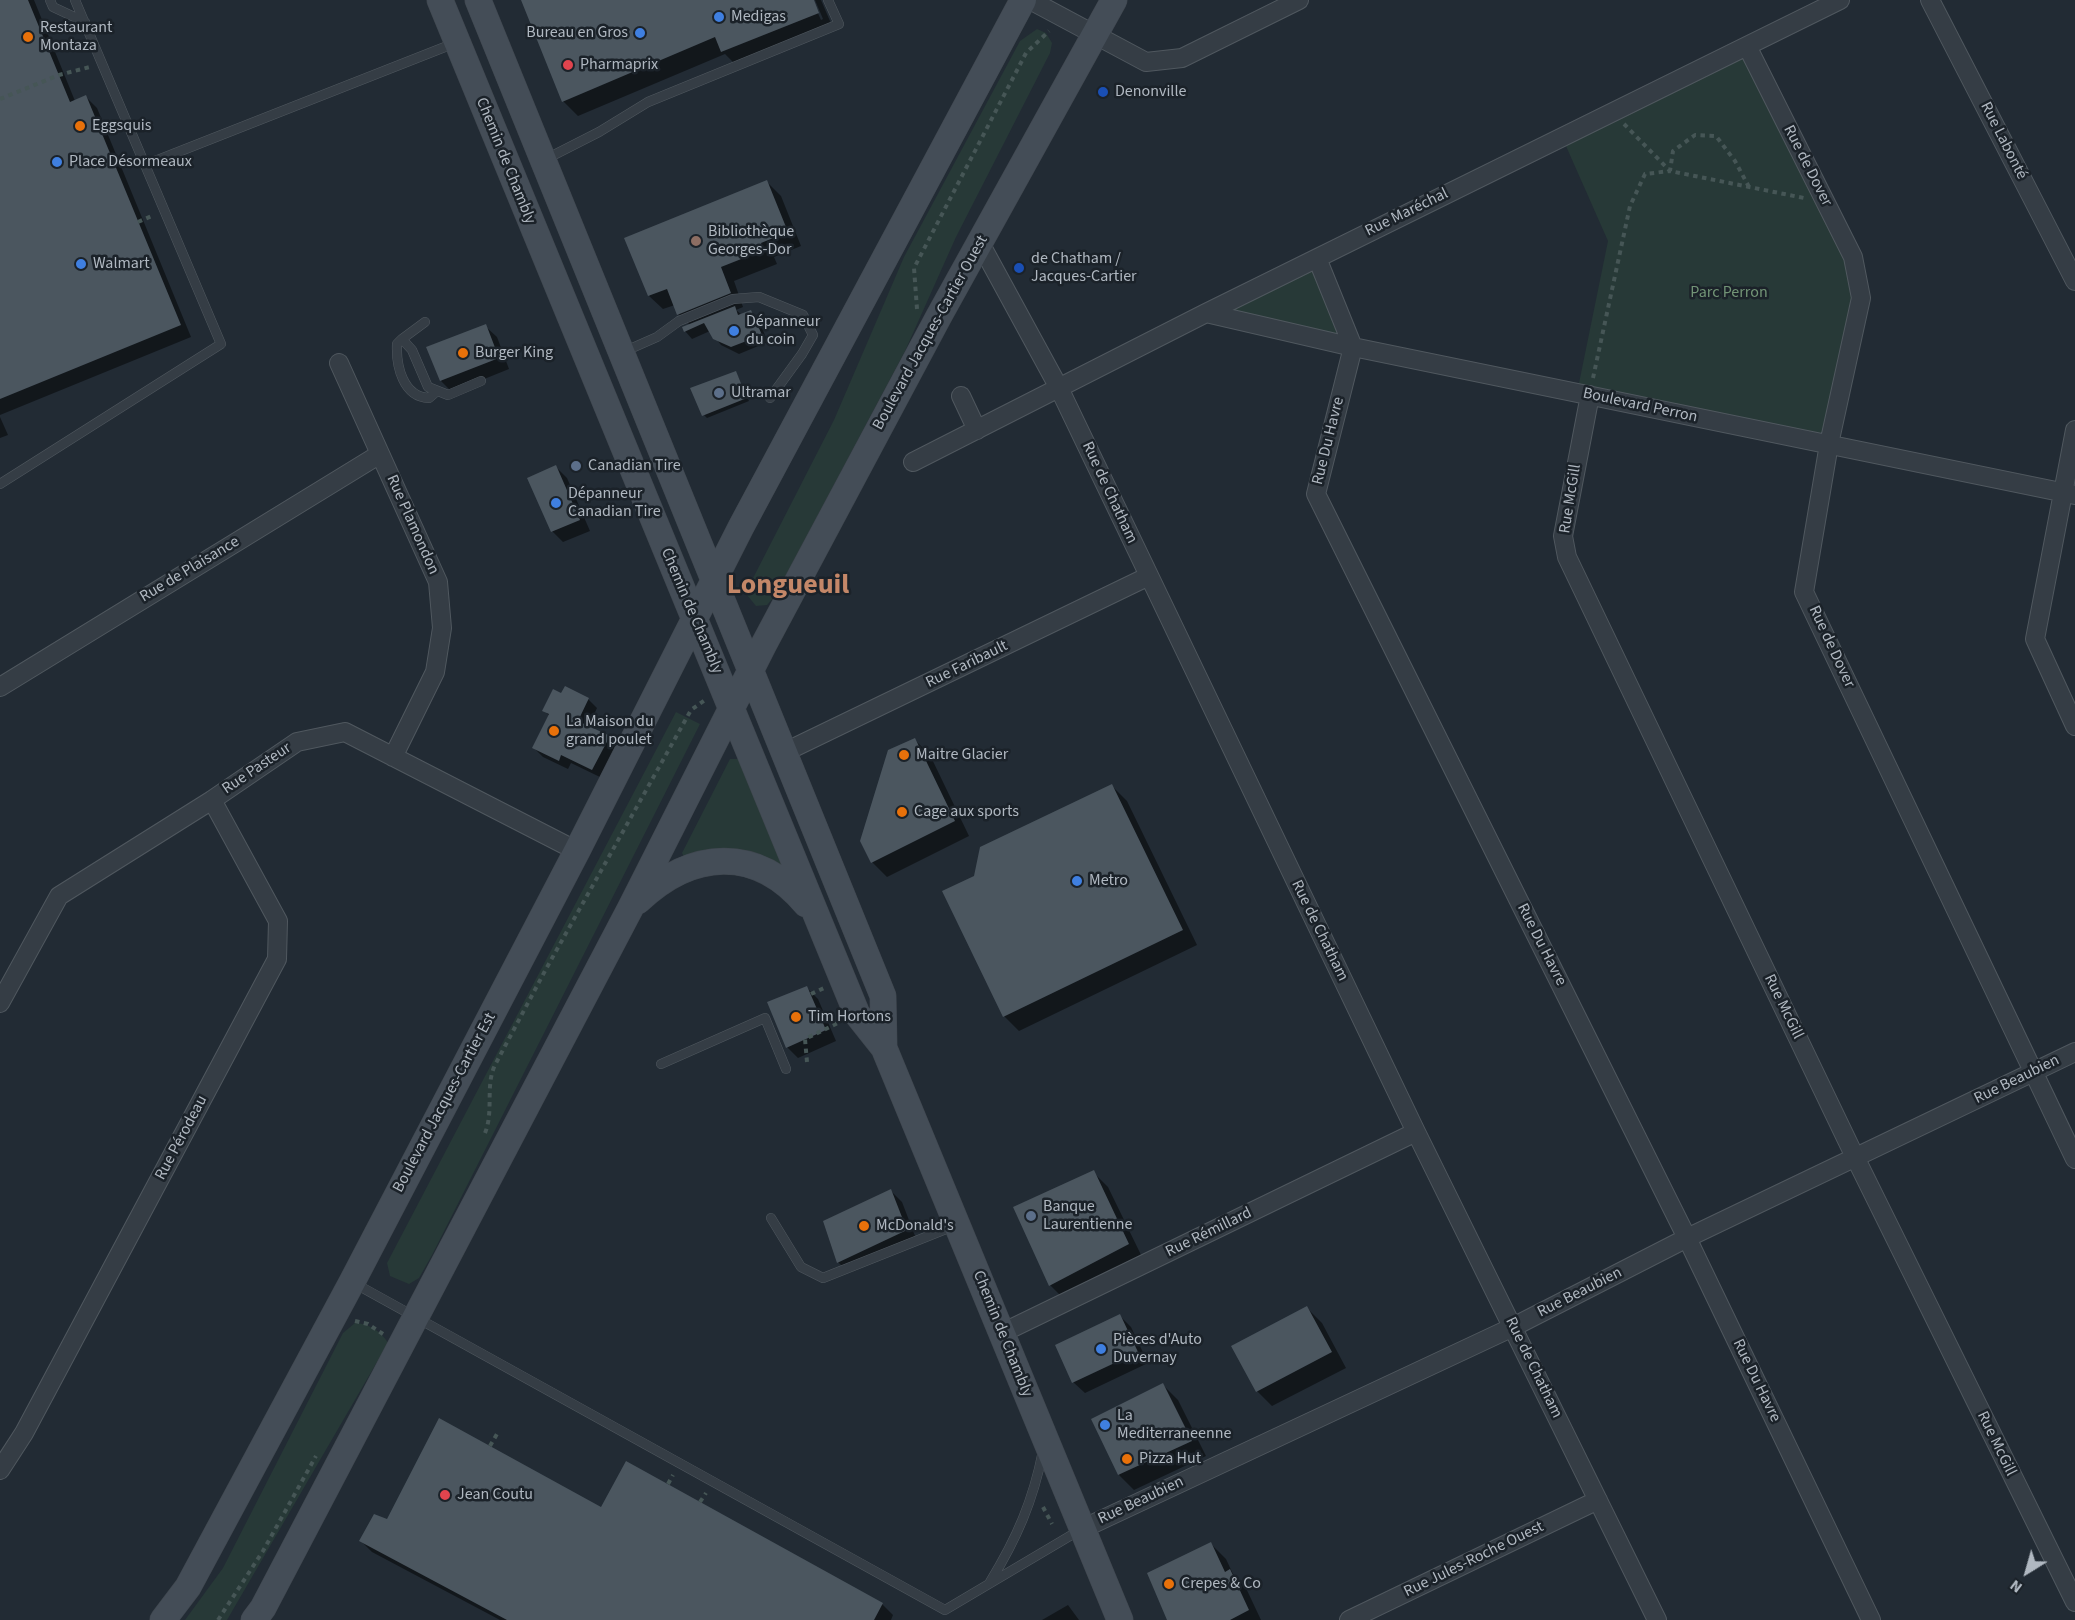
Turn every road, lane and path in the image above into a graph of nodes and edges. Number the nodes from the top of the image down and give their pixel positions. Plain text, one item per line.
1 (50, 0) edge
2 (75, 0) edge
3 (440, 0) edge
4 (478, 0) edge
5 (828, 0) edge
6 (1023, 0) edge
7 (1030, 0) edge
8 (1114, 0) edge
9 (1299, 0) edge
10 (1840, 0) edge
11 (1930, 0) edge
12 (1060, 15) junction
13 (85, 21) junction
14 (1096, 34) junction
15 (458, 42) junction
16 (1747, 46) junction
17 (102, 64) junction
18 (0, 99) edge
19 (1612, 112) junction
20 (544, 160) junction
21 (145, 165) junction
22 (1670, 171) junction
23 (1749, 187) junction
24 (1826, 202) junction
25 (981, 243) junction
26 (1317, 258) junction
27 (2075, 281) edge
28 (1206, 313) junction
29 (914, 315) dead end
30 (425, 322) dead end
31 (402, 339) junction
32 (1353, 347) junction
33 (622, 353) junction
34 (339, 363) dead end
35 (481, 381) dead end
36 (1059, 388) junction
37 (436, 392) junction
38 (1590, 395) junction
39 (961, 396) dead end
40 (770, 398) dead end
41 (977, 430) junction
42 (2075, 430) edge
43 (1829, 444) junction
44 (381, 454) junction
45 (913, 462) dead end
46 (0, 484) edge
47 (2069, 493) edge
48 (741, 527) junction
49 (695, 531) junction
50 (1149, 576) junction
51 (714, 579) junction
52 (693, 619) junction
53 (751, 669) junction
54 (0, 687) edge
55 (691, 710) dead end
56 (731, 711) junction
57 (2075, 726) edge
58 (785, 752) junction
59 (393, 758) junction
60 (212, 800) junction
61 (577, 851) junction
62 (631, 907) junction
63 (817, 918) junction
64 (0, 1003) edge
65 (857, 1014) junction
66 (884, 1048) junction
67 (2075, 1052) edge
68 (807, 1062) dead end
69 (661, 1064) dead end
70 (786, 1069) dead end
71 (2034, 1073) junction
72 (1416, 1132) junction
73 (481, 1142) dead end
74 (1855, 1157) junction
75 (2075, 1159) edge
76 (771, 1218) dead end
77 (957, 1225) junction
78 (1687, 1238) junction
79 (352, 1282) junction
80 (407, 1313) junction
81 (346, 1324) dead end
82 (1513, 1327) junction
83 (1002, 1333) junction
84 (383, 1334) junction
85 (389, 1342) dead end
86 (378, 1344) dead end
87 (497, 1434) dead end
88 (1045, 1440) junction
89 (490, 1446) dead end
90 (320, 1448) dead end
91 (0, 1470) edge
92 (1598, 1500) junction
93 (1042, 1506) dead end
94 (1053, 1524) dead end
95 (1082, 1529) junction
96 (989, 1584) junction
97 (2075, 1602) edge
98 (163, 1620) edge
99 (218, 1620) edge
100 (254, 1620) edge
101 (1119, 1620) edge
102 (1349, 1620) edge
103 (1657, 1620) edge
104 (1871, 1620) edge

1 - 13 lane
2 - 13 lane
3 - 15 main road, Chemin de Chambly
4 - 20 main road, Chemin de Chambly
5 - 20 lane
6 - 48 main road
7 - 12 street
8 - 14 main road, Boulevard Jacques-Cartier Ouest
9 - 14 street
10 - 16 street, Rue Maréchal
11 - 27 street, Rue Labonté
12 - 14 street
12 - 29 path, Boulevard Jacques-Cartier Ouest
13 - 17 lane
14 - 25 main road, Boulevard Jacques-Cartier Ouest
15 - 21 lane
15 - 52 main road, Chemin de Chambly
16 - 19 street, Rue Maréchal
16 - 24 street, Rue de Dover
17 - 18 path
17 - 21 lane
19 - 22 path
19 - 26 street, Rue Maréchal
20 - 33 main road, Chemin de Chambly
21 - 46 lane
22 - 23 path
22 - 23 path
22 - 38 path
23 - 24 path
24 - 43 street, Rue de Dover
25 - 36 street, Rue de Chatham
25 - 53 main road, Boulevard Jacques-Cartier Ouest
26 - 28 street, Rue Maréchal
26 - 32 street
28 - 32 street, Boulevard Perron
28 - 36 street, Rue Maréchal
30 - 31 lane
31 - 37 lane
31 - 37 lane
32 - 38 street, Boulevard Perron
32 - 78 street, Rue Du Havre
33 - 40 lane
33 - 49 main road, Chemin de Chambly
34 - 44 street, Rue Plamondon
35 - 37 lane
36 - 41 street, Rue Maréchal
36 - 50 street, Rue de Chatham
38 - 43 street, Boulevard Perron
38 - 74 street, Rue McGill
39 - 41 street
41 - 45 street, Rue Maréchal
42 - 47 street
43 - 47 street, Boulevard Perron
43 - 71 street, Rue de Dover
44 - 54 street, Rue de Plaisance
44 - 59 street, Rue Plamondon
47 - 57 street
48 - 49 main road
48 - 51 main road
49 - 51 main road, Chemin de Chambly
50 - 58 street, Rue Faribault
50 - 72 street, Rue de Chatham
51 - 52 main road, Boulevard Jacques-Cartier Est
51 - 53 main road, Chemin de Chambly
52 - 56 main road, Chemin de Chambly
52 - 61 main road, Boulevard Jacques-Cartier Est
53 - 56 main road
53 - 58 main road, Chemin de Chambly
55 - 73 path, Boulevard Jacques-Cartier Est
56 - 62 main road
56 - 63 main road, Chemin de Chambly
58 - 66 main road, Chemin de Chambly
59 - 60 street, Rue Pasteur
59 - 61 street, Rue Pasteur
60 - 64 street, Rue Pasteur
60 - 91 street, Rue Pérodeau
61 - 79 main road, Boulevard Jacques-Cartier Est
62 - 63 main road
62 - 80 main road
63 - 65 main road, Chemin de Chambly
65 - 66 main road, Chemin de Chambly
65 - 68 path
66 - 77 main road, Chemin de Chambly
67 - 71 street, Rue Beaubien
69 - 70 lane
71 - 74 street, Rue Beaubien
71 - 75 street, Rue de Dover
72 - 82 street, Rue de Chatham
72 - 83 street, Rue Rémillard
74 - 78 street, Rue Beaubien
74 - 97 street, Rue McGill
76 - 77 lane
77 - 83 main road, Chemin de Chambly
78 - 82 street, Rue Beaubien
78 - 104 street, Rue Du Havre
79 - 80 lane
79 - 98 main road, Boulevard Jacques-Cartier Est
80 - 84 path
80 - 96 lane
80 - 100 main road
81 - 84 path
82 - 92 street, Rue de Chatham
82 - 95 street, Rue Beaubien
83 - 88 main road, Chemin de Chambly
84 - 85 path
84 - 86 path
87 - 89 path
88 - 95 main road, Chemin de Chambly
88 - 96 lane
90 - 99 path
92 - 102 street, Rue Jules-Roche Ouest
92 - 103 street, Rue de Chatham
93 - 94 path
95 - 96 lane
95 - 101 main road, Chemin de Chambly

